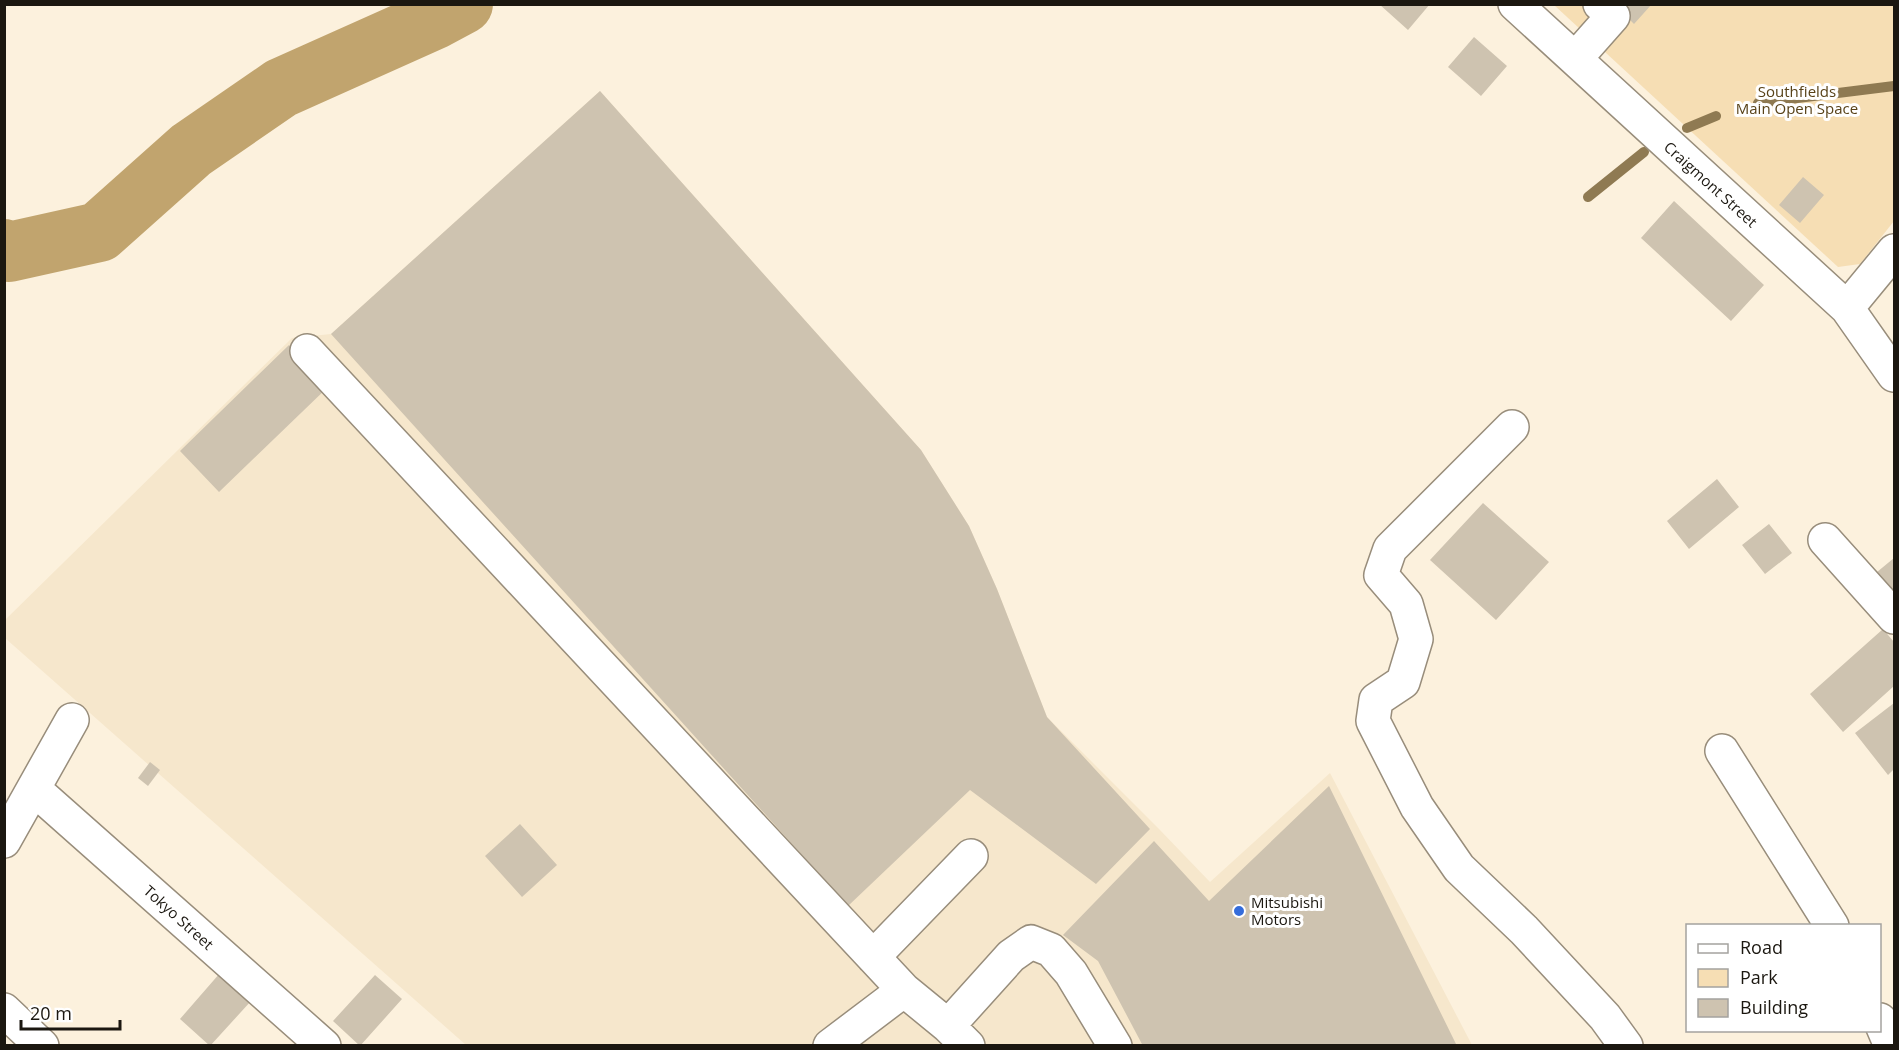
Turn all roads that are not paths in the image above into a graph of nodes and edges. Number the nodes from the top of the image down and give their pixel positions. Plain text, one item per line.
1 (1515, 4) edge
2 (1600, 4) edge
3 (1575, 59) junction
4 (1894, 251) edge
5 (1847, 308) junction
6 (307, 351) dead end
7 (1894, 375) edge
8 (1512, 428) dead end
9 (1826, 540) dead end
10 (1894, 617) edge
11 (72, 720) dead end
12 (1722, 750) dead end
13 (34, 789) junction
14 (4, 841) edge
15 (971, 856) dead end
16 (1831, 924) edge
17 (873, 957) junction
18 (904, 990) junction
19 (4, 1010) edge
20 (1881, 1022) edge
21 (958, 1036) edge
22 (42, 1046) edge
23 (324, 1046) edge
24 (830, 1046) edge
25 (1115, 1046) edge
26 (1626, 1046) edge
27 (1891, 1046) edge

1 - 3 street, Craigmont Street
2 - 3 street
3 - 5 street, Craigmont Street
4 - 5 street
5 - 7 street, Craigmont Street
6 - 17 street
8 - 26 street
9 - 10 street
11 - 13 street
12 - 16 street
13 - 14 street
13 - 23 street, Tokyo Street
15 - 17 street
17 - 18 street
18 - 21 street
18 - 24 street
19 - 22 street
20 - 27 street
21 - 25 street

